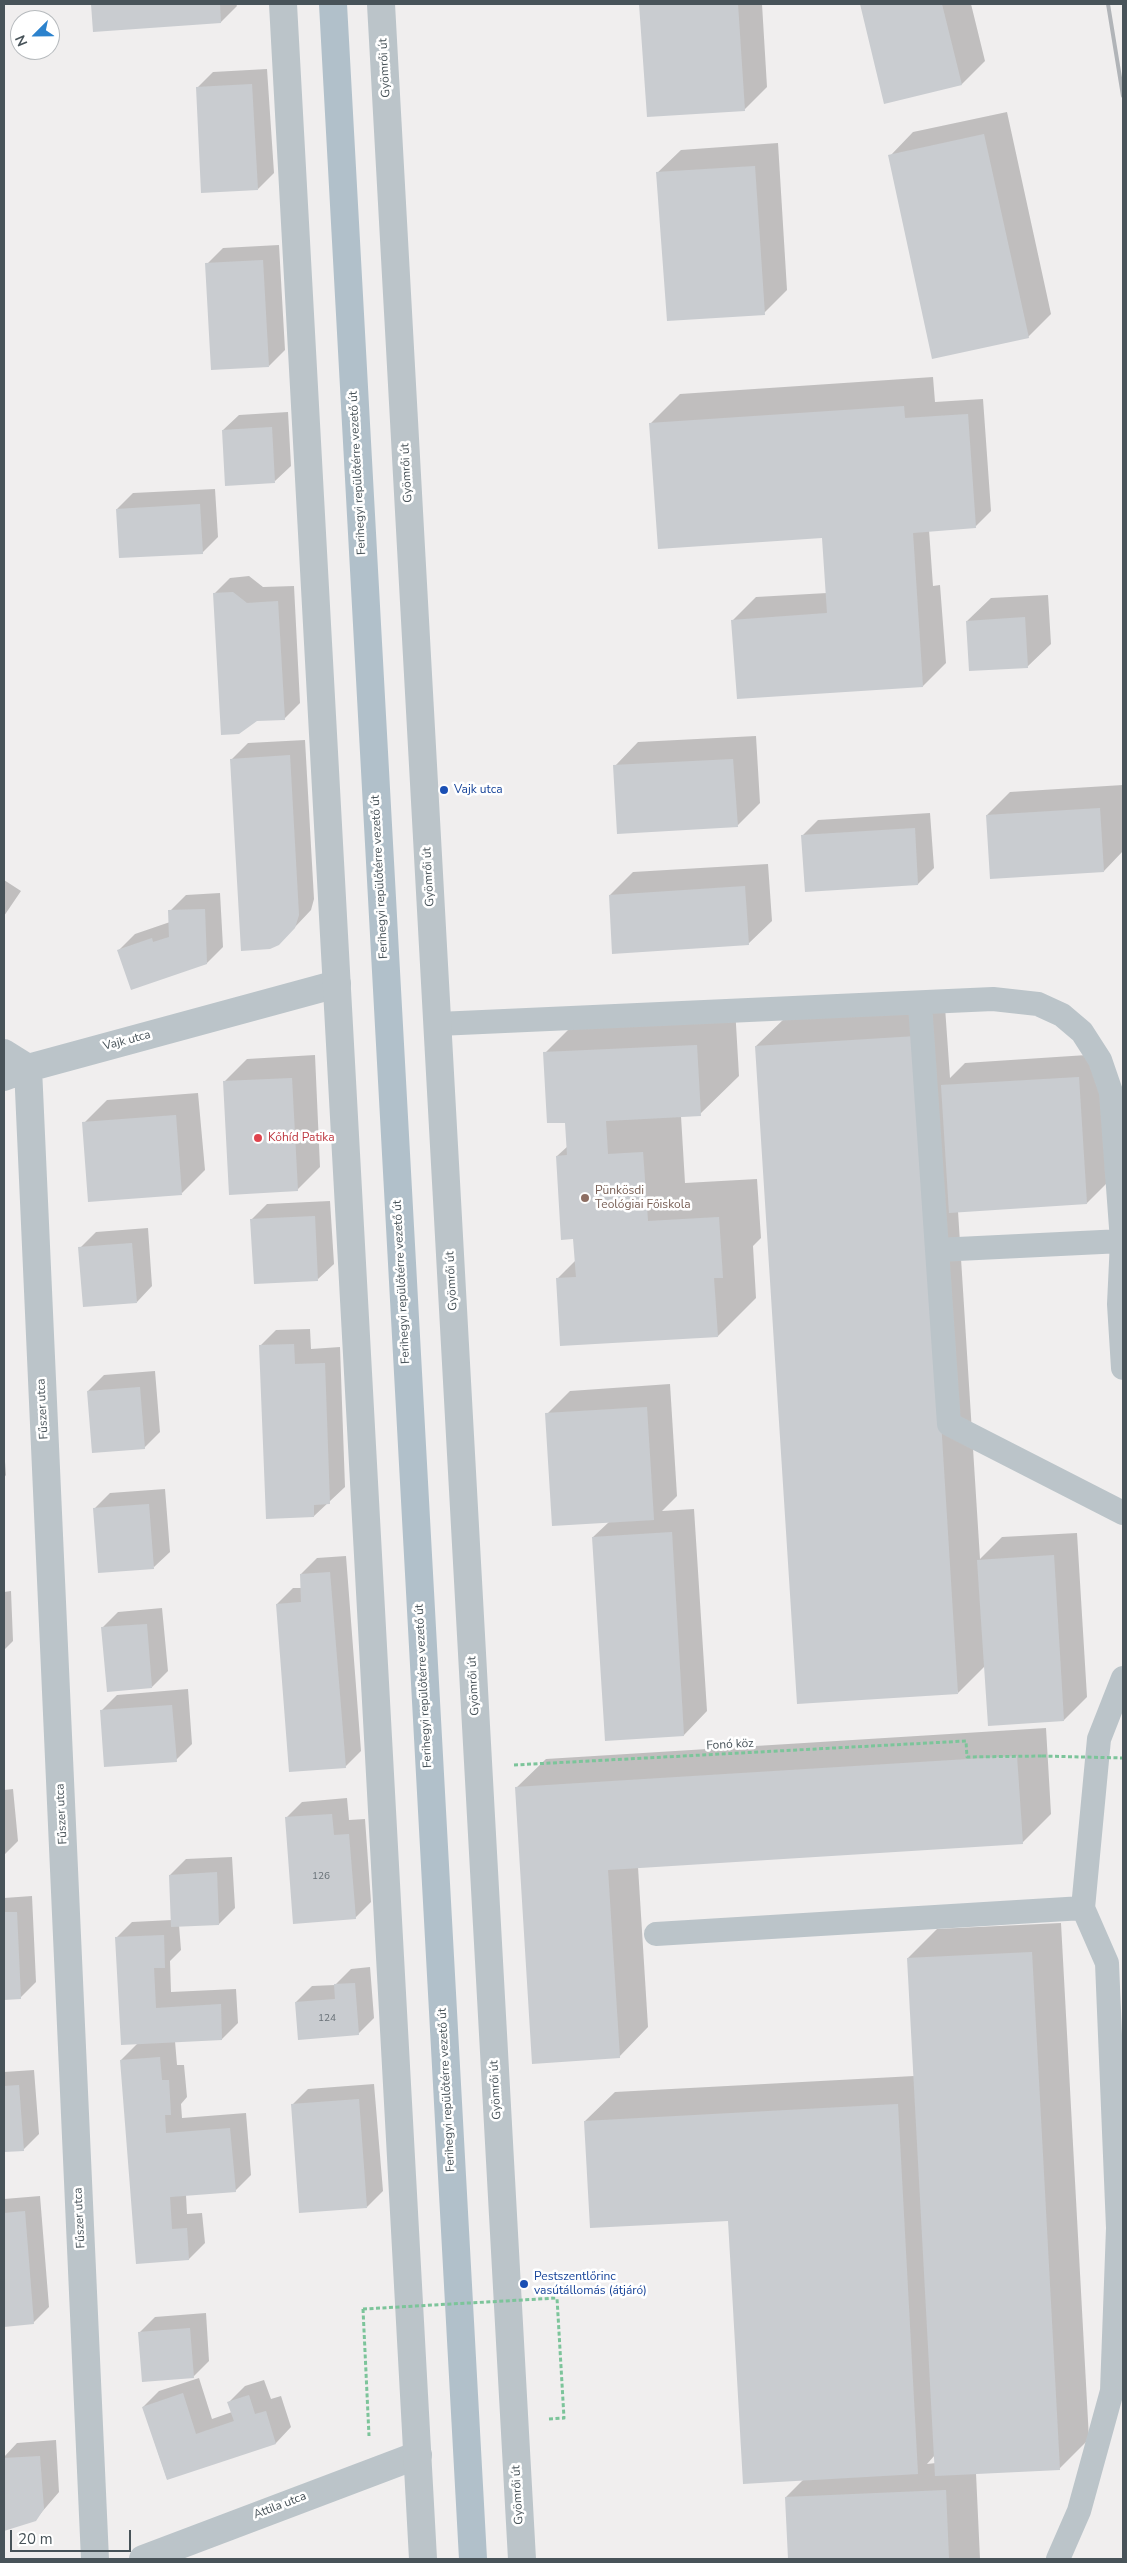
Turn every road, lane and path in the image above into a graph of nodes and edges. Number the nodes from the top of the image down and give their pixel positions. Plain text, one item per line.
1 (283, 4) edge
2 (332, 4) edge
3 (381, 4) edge
4 (337, 984) junction
5 (920, 1004) junction
6 (438, 1024) junction
7 (4, 1053) edge
8 (16, 1072) edge
9 (1122, 1241) edge
10 (937, 1250) junction
11 (1123, 1368) edge
12 (1123, 1513) edge
13 (1123, 1678) edge
14 (1123, 1758) edge
15 (478, 1767) junction
16 (1083, 1908) junction
17 (656, 1934) dead end
18 (368, 2415) dead end
19 (564, 2418) dead end
20 (418, 2455) junction
21 (95, 2559) edge
22 (143, 2559) edge
23 (423, 2559) edge
24 (473, 2559) edge
25 (522, 2559) edge
26 (1058, 2559) edge

1 - 4 street
2 - 24 main road, Ferihegyi repülőtérre vezető út
3 - 6 street, Gyömrői út
4 - 8 street, Vajk utca
4 - 20 street
5 - 6 lane
5 - 9 lane
5 - 10 lane
6 - 15 street, Gyömrői út
7 - 8 street
8 - 21 street, Fűszer utca
9 - 10 lane
9 - 11 lane
10 - 12 lane
13 - 16 lane
14 - 15 path, Fonó köz, bridge
15 - 25 street, Gyömrői út
16 - 17 lane
16 - 26 lane
18 - 19 path, bridge
20 - 22 street, Attila utca
20 - 23 street

